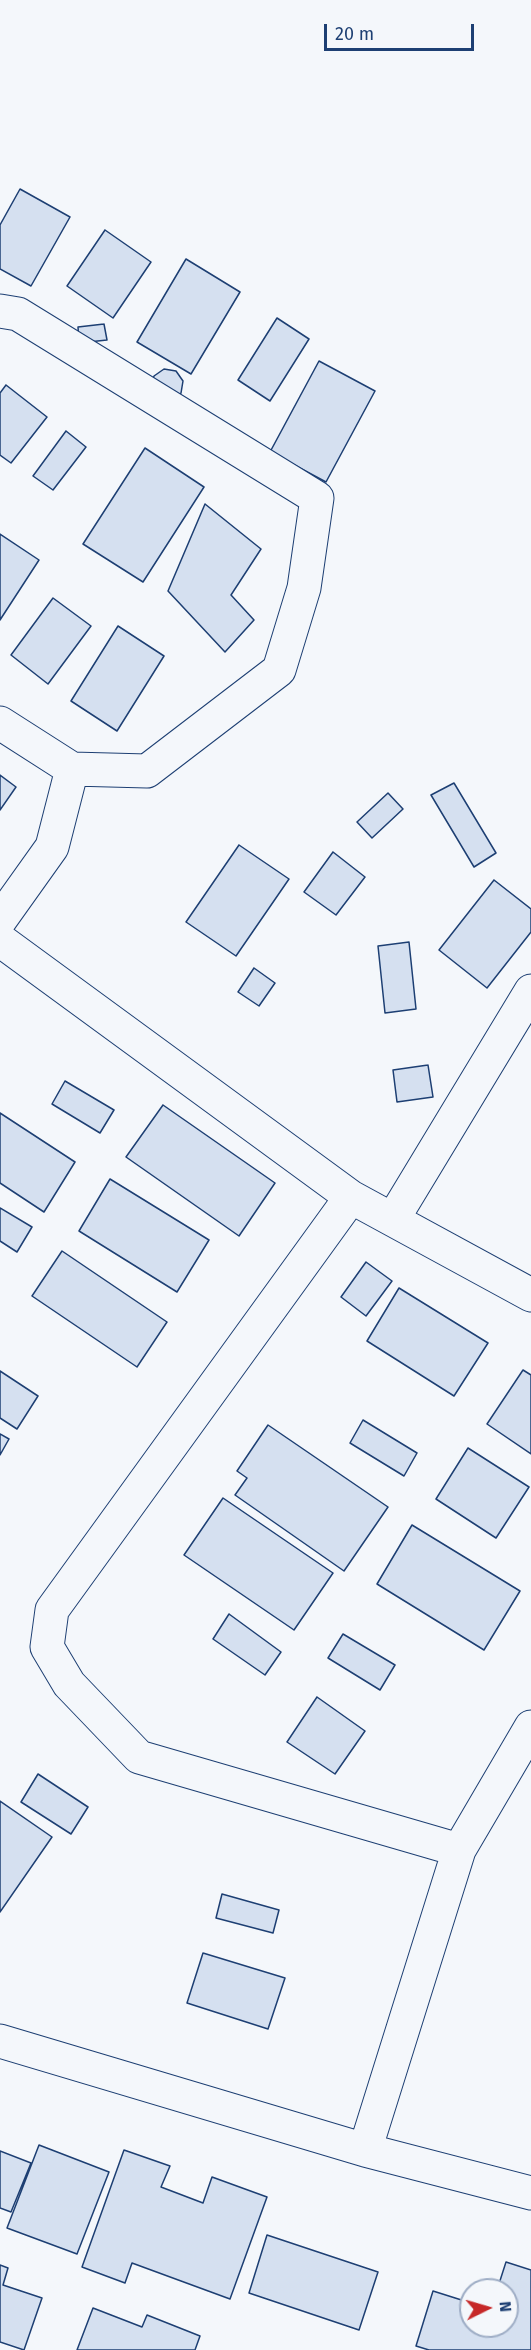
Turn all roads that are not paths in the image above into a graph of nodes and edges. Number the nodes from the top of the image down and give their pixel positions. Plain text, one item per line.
1 (0, 311) edge
2 (0, 723) edge
3 (72, 769) junction
4 (0, 920) edge
5 (0, 940) edge
6 (531, 991) edge
7 (351, 1197) junction
8 (393, 1219) junction
9 (531, 1295) edge
10 (531, 1727) edge
11 (459, 1850) junction
12 (0, 2041) edge
13 (365, 2150) junction
14 (531, 2193) edge

1 - 3 street
2 - 3 street
3 - 4 street
5 - 7 street
6 - 8 street
7 - 8 street
7 - 11 street
8 - 9 street
10 - 11 street
11 - 13 street
12 - 13 street
13 - 14 street

